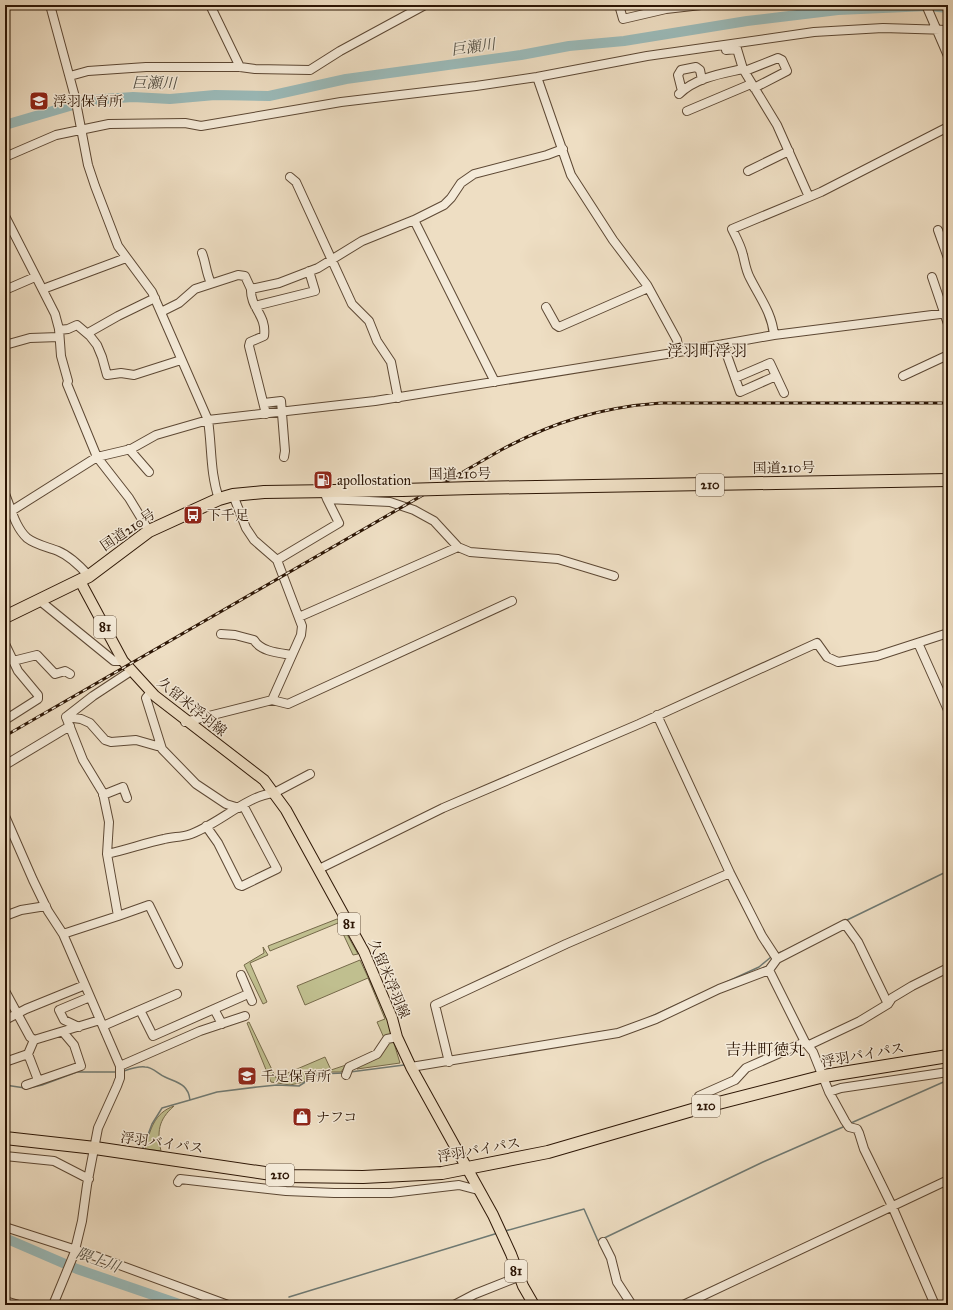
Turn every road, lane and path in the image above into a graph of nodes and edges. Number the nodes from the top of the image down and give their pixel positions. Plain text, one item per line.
1 (50, 5) edge
2 (210, 5) edge
3 (425, 5) edge
4 (619, 5) edge
5 (702, 5) edge
6 (926, 5) edge
7 (936, 29) junction
8 (948, 30) edge
9 (756, 41) junction
10 (717, 46) junction
11 (737, 49) junction
12 (948, 56) edge
13 (240, 67) junction
14 (744, 70) junction
15 (70, 76) junction
16 (537, 76) junction
17 (702, 80) junction
18 (752, 86) junction
19 (687, 111) dead end
20 (948, 127) edge
21 (82, 131) junction
22 (563, 149) junction
23 (789, 151) junction
24 (5, 157) edge
25 (748, 171) dead end
26 (290, 177) dead end
27 (809, 197) junction
28 (5, 216) edge
29 (414, 220) junction
30 (938, 230) dead end
31 (202, 253) dead end
32 (126, 258) junction
33 (948, 258) edge
34 (331, 261) junction
35 (309, 271) junction
36 (932, 277) dead end
37 (35, 278) junction
38 (211, 283) junction
39 (648, 288) junction
40 (251, 289) junction
41 (5, 290) edge
42 (42, 290) junction
43 (155, 298) junction
44 (255, 306) junction
45 (546, 307) dead end
46 (161, 312) junction
47 (946, 313) edge
48 (948, 324) edge
49 (88, 333) junction
50 (59, 334) junction
51 (774, 335) junction
52 (723, 344) junction
53 (5, 345) edge
54 (679, 352) junction
55 (948, 355) edge
56 (181, 360) junction
57 (776, 376) junction
58 (903, 376) dead end
59 (735, 378) junction
60 (494, 382) junction
61 (784, 393) dead end
62 (398, 398) junction
63 (264, 403) junction
64 (282, 413) junction
65 (266, 414) junction
66 (208, 420) junction
67 (129, 449) junction
68 (97, 457) junction
69 (284, 457) dead end
70 (149, 472) dead end
71 (948, 480) edge
72 (5, 494) edge
73 (233, 495) junction
74 (326, 495) junction
75 (219, 499) junction
76 (8, 512) edge
77 (149, 531) junction
78 (458, 547) junction
79 (277, 560) junction
80 (614, 576) dead end
81 (85, 578) junction
82 (39, 600) junction
83 (512, 602) dead end
84 (5, 617) edge
85 (299, 617) junction
86 (948, 633) edge
87 (221, 634) dead end
88 (5, 644) edge
89 (918, 644) junction
90 (292, 656) junction
91 (12, 661) junction
92 (123, 661) junction
93 (130, 672) junction
94 (70, 674) dead end
95 (151, 692) junction
96 (272, 700) junction
97 (948, 710) edge
98 (657, 715) junction
99 (66, 717) junction
100 (5, 720) edge
101 (185, 722) junction
102 (70, 726) junction
103 (161, 746) junction
104 (5, 765) edge
105 (310, 774) dead end
106 (274, 793) junction
107 (103, 794) junction
108 (127, 798) dead end
109 (241, 806) junction
110 (5, 816) edge
111 (206, 826) junction
112 (107, 854) junction
113 (319, 869) junction
114 (730, 873) junction
115 (46, 906) junction
116 (5, 916) edge
117 (118, 916) junction
118 (63, 934) junction
119 (775, 955) junction
120 (178, 964) dead end
121 (948, 968) edge
122 (769, 970) junction
123 (241, 975) dead end
124 (85, 985) junction
125 (5, 992) edge
126 (177, 994) dead end
127 (90, 998) junction
128 (888, 1004) junction
129 (214, 1009) junction
130 (140, 1010) junction
131 (17, 1015) junction
132 (245, 1016) dead end
133 (5, 1020) edge
134 (101, 1023) junction
135 (222, 1024) junction
136 (78, 1026) junction
137 (63, 1032) junction
138 (397, 1037) junction
139 (34, 1040) junction
140 (807, 1043) junction
141 (28, 1054) junction
142 (948, 1056) edge
143 (5, 1062) edge
144 (448, 1062) junction
145 (120, 1066) junction
146 (411, 1067) junction
147 (347, 1072) dead end
148 (948, 1072) edge
149 (824, 1076) junction
150 (38, 1080) junction
151 (26, 1085) dead end
152 (829, 1092) junction
153 (699, 1103) dead end
154 (5, 1138) edge
155 (95, 1148) junction
156 (5, 1156) edge
157 (466, 1168) junction
158 (89, 1179) junction
159 (948, 1180) edge
160 (178, 1182) dead end
161 (478, 1190) junction
162 (892, 1206) junction
163 (5, 1227) edge
164 (603, 1242) dead end
165 (74, 1252) junction
166 (518, 1277) junction
167 (5, 1301) edge
168 (19, 1305) edge
169 (53, 1305) edge
170 (228, 1305) edge
171 (454, 1305) edge
172 (534, 1305) edge
173 (632, 1305) edge
174 (683, 1305) edge
175 (935, 1305) edge

1 - 15 street
2 - 13 street
3 - 13 street
4 - 5 street
6 - 7 street
7 - 8 street
7 - 9 street
7 - 12 street
9 - 10 street
9 - 11 street
10 - 11 street
10 - 16 street
11 - 14 street
13 - 15 street
14 - 17 street
14 - 18 street
14 - 18 street
15 - 21 street
16 - 21 street
16 - 22 street
17 - 17 street
18 - 19 street
18 - 23 street
20 - 27 street
21 - 24 street
21 - 32 street
22 - 29 street
22 - 39 street
23 - 25 street
23 - 27 street
26 - 34 street
27 - 51 street
28 - 37 street
29 - 34 street
29 - 60 street
30 - 33 street
31 - 38 street
32 - 42 street
32 - 43 street
34 - 35 street
34 - 62 street
35 - 40 street
35 - 44 street
36 - 47 street
37 - 41 street
37 - 42 street
38 - 40 street
38 - 46 street
39 - 45 street
39 - 54 street
40 - 44 street
42 - 50 street
43 - 46 street
43 - 49 street
44 - 63 street
46 - 56 street
47 - 48 street
47 - 51 street
49 - 50 street
49 - 56 street
50 - 53 street
50 - 68 street
51 - 52 street
52 - 54 street
52 - 59 street
54 - 60 street
55 - 58 street
56 - 66 street
57 - 59 street
57 - 59 street
57 - 61 street
60 - 62 street
62 - 64 street
63 - 64 street
63 - 65 street
64 - 65 street
64 - 69 street
65 - 66 street
66 - 67 street
66 - 75 street
67 - 68 street
67 - 70 street
68 - 76 street
68 - 77 street
71 - 74 highway, 国道210号 / 210, bridge
72 - 76 street
73 - 74 highway, 国道210号 / 210
73 - 75 highway, 国道210号 / 210
73 - 79 street
74 - 78 street
74 - 79 street
75 - 77 highway, 国道210号 / 210
76 - 81 street
77 - 81 highway, 国道210号 / 210
78 - 80 street
78 - 85 street
79 - 85 street
81 - 82 highway, 国道210号 / 210
81 - 92 main road, 81
82 - 84 highway, 国道210号 / 210
82 - 92 street
83 - 96 street
85 - 90 street
86 - 89 street
87 - 90 street
88 - 91 street
89 - 97 street
89 - 98 street
90 - 96 street
91 - 94 street
91 - 100 street
92 - 93 main road, 81
93 - 95 main road, 久留米浮羽線 / 81
93 - 99 street
95 - 101 main road, 久留米浮羽線 / 81
95 - 103 street
96 - 101 street
98 - 113 street
98 - 114 street
99 - 102 street
99 - 103 street
101 - 106 main road, 久留米浮羽線 / 81
102 - 104 street
102 - 107 street
103 - 109 street
105 - 106 street
106 - 109 street
106 - 113 main road, 久留米浮羽線 / 81
107 - 108 street
107 - 112 street
109 - 111 street
109 - 111 street
110 - 115 street
111 - 112 street
112 - 117 street
113 - 138 main road, 久留米浮羽線 / 81
114 - 119 street
114 - 144 street
115 - 116 street
115 - 118 street
117 - 118 street
117 - 120 street
118 - 124 street
119 - 122 street
119 - 128 street
121 - 128 street
122 - 140 street
122 - 144 street
123 - 129 street
124 - 127 street
124 - 131 street
125 - 131 street
126 - 130 street
127 - 134 street
127 - 136 street
128 - 140 street
129 - 130 street
129 - 135 street
130 - 134 street
131 - 133 street
131 - 139 street
132 - 135 street
134 - 136 street
134 - 145 street
135 - 145 street
136 - 137 street
137 - 139 street
137 - 150 street
138 - 146 main road, 久留米浮羽線 / 81
138 - 147 street
139 - 141 street
140 - 149 street
140 - 153 street
141 - 143 street
141 - 150 street
142 - 149 highway, 浮羽バイパス / 210
144 - 146 street
145 - 155 street
146 - 157 main road, 久留米浮羽線 / 81
148 - 152 street
149 - 152 street
149 - 157 highway, 浮羽バイパス / 210
150 - 151 street
152 - 162 street
154 - 155 highway, 浮羽バイパス / 210
155 - 157 highway, 浮羽バイパス / 210
155 - 158 street
156 - 158 street
157 - 161 main road, 久留米浮羽線 / 81
158 - 165 street
159 - 162 street
160 - 161 street
161 - 166 main road, 久留米浮羽線 / 81
162 - 174 street
162 - 175 street
163 - 165 street
164 - 173 street
165 - 169 street
165 - 170 street
166 - 171 street
166 - 172 main road, 久留米浮羽線 / 81
167 - 168 street

